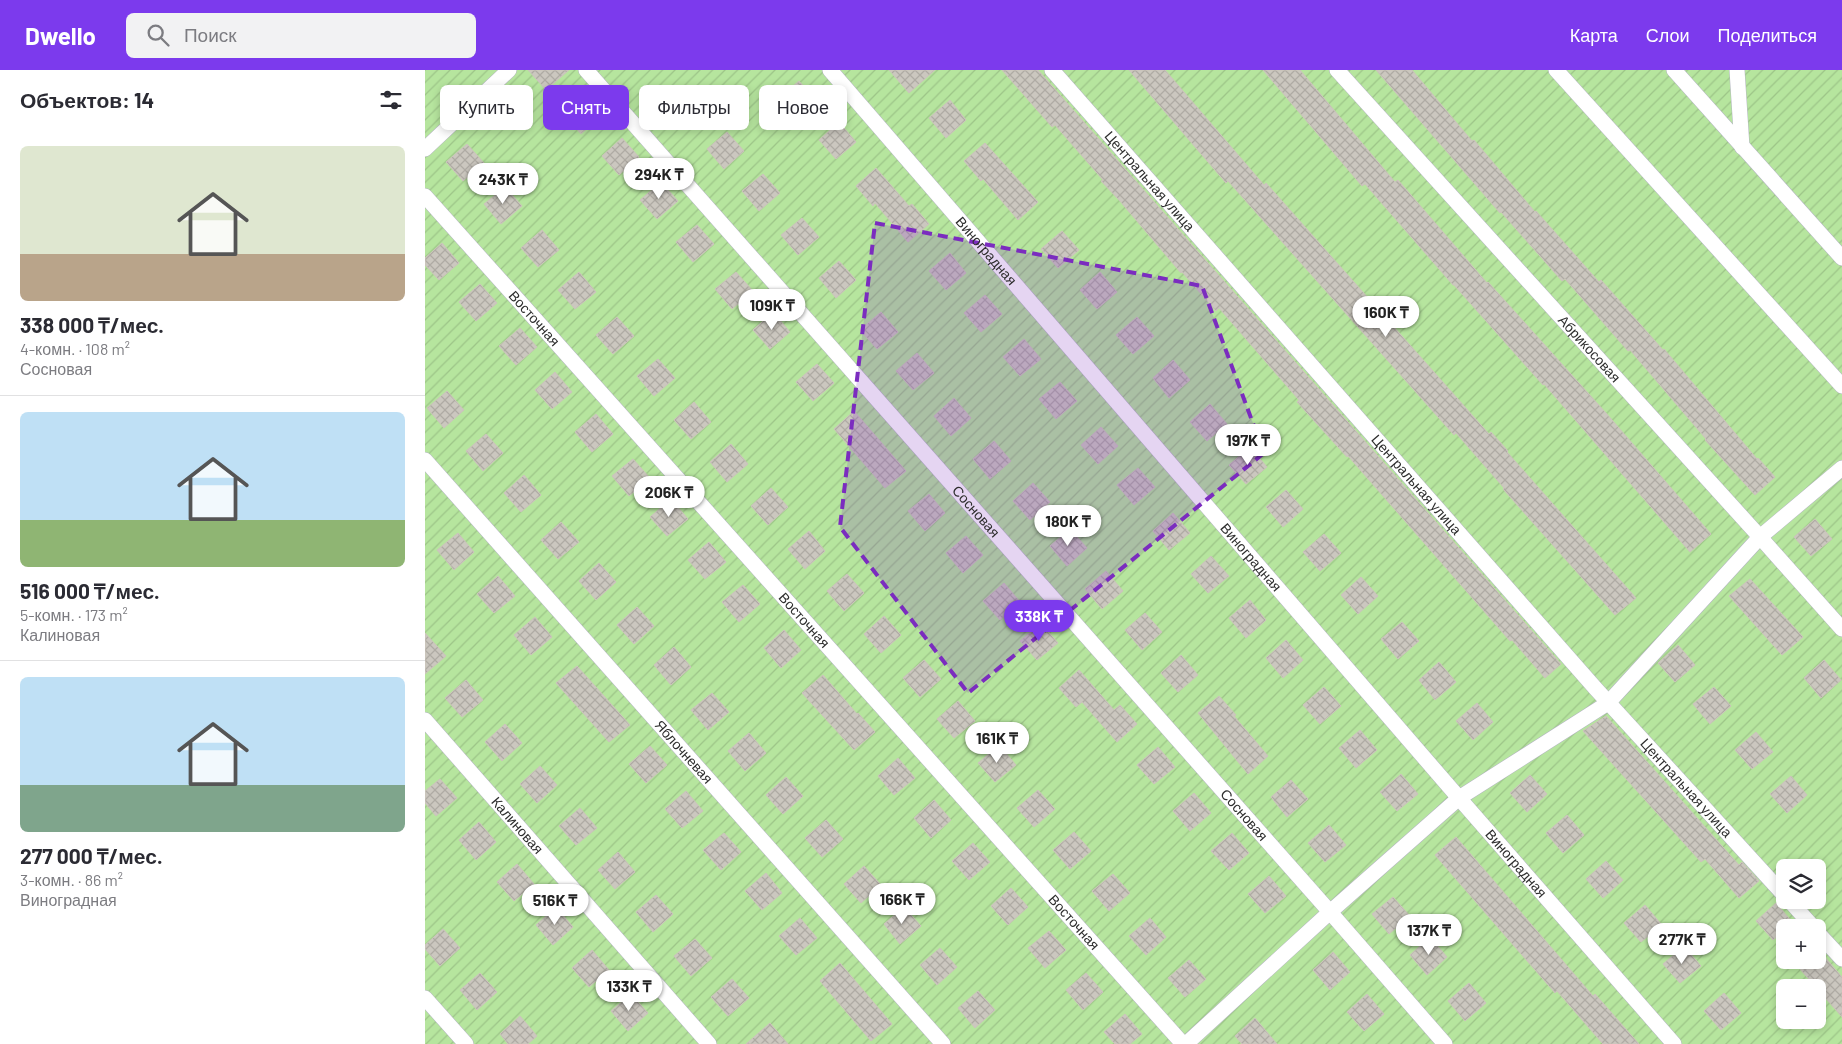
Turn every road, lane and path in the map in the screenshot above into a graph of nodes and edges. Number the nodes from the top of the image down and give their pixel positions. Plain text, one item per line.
1 (509, 70) edge
2 (586, 70) edge
3 (830, 70) edge
4 (1052, 70) edge
5 (1337, 70) edge
6 (1556, 70) edge
7 (1674, 70) edge
8 (1737, 70) edge
9 (1742, 147) junction
10 (425, 149) edge
11 (425, 196) edge
12 (1842, 258) edge
13 (1842, 386) edge
14 (425, 460) edge
15 (1842, 468) edge
16 (1760, 537) junction
17 (1842, 629) edge
18 (1609, 703) junction
19 (425, 720) edge
20 (1459, 798) junction
21 (1776, 886) edge
22 (1797, 909) edge
23 (1330, 912) junction
24 (1806, 919) edge
25 (1826, 942) edge
26 (1842, 959) edge
27 (425, 998) edge
28 (466, 1044) edge
29 (709, 1044) edge
30 (943, 1044) edge
31 (1185, 1044) edge
32 (1445, 1044) edge
33 (1674, 1044) edge

1 - 10 street
2 - 23 street, Сосновая
3 - 20 street, Виноградная
4 - 18 street, Центральная улица
5 - 16 street, Абрикосовая
6 - 13 street
7 - 9 street
8 - 9 street
9 - 12 street
11 - 31 street, Восточная
14 - 30 street, Яблочневая
15 - 16 street
16 - 17 street, Абрикосовая
16 - 18 street
18 - 20 street
18 - 21 street, Центральная улица
19 - 29 street, Калиновая
20 - 23 street
20 - 33 street, Виноградная
22 - 24 street
23 - 31 street
23 - 32 street, Сосновая
25 - 26 street
27 - 28 street

